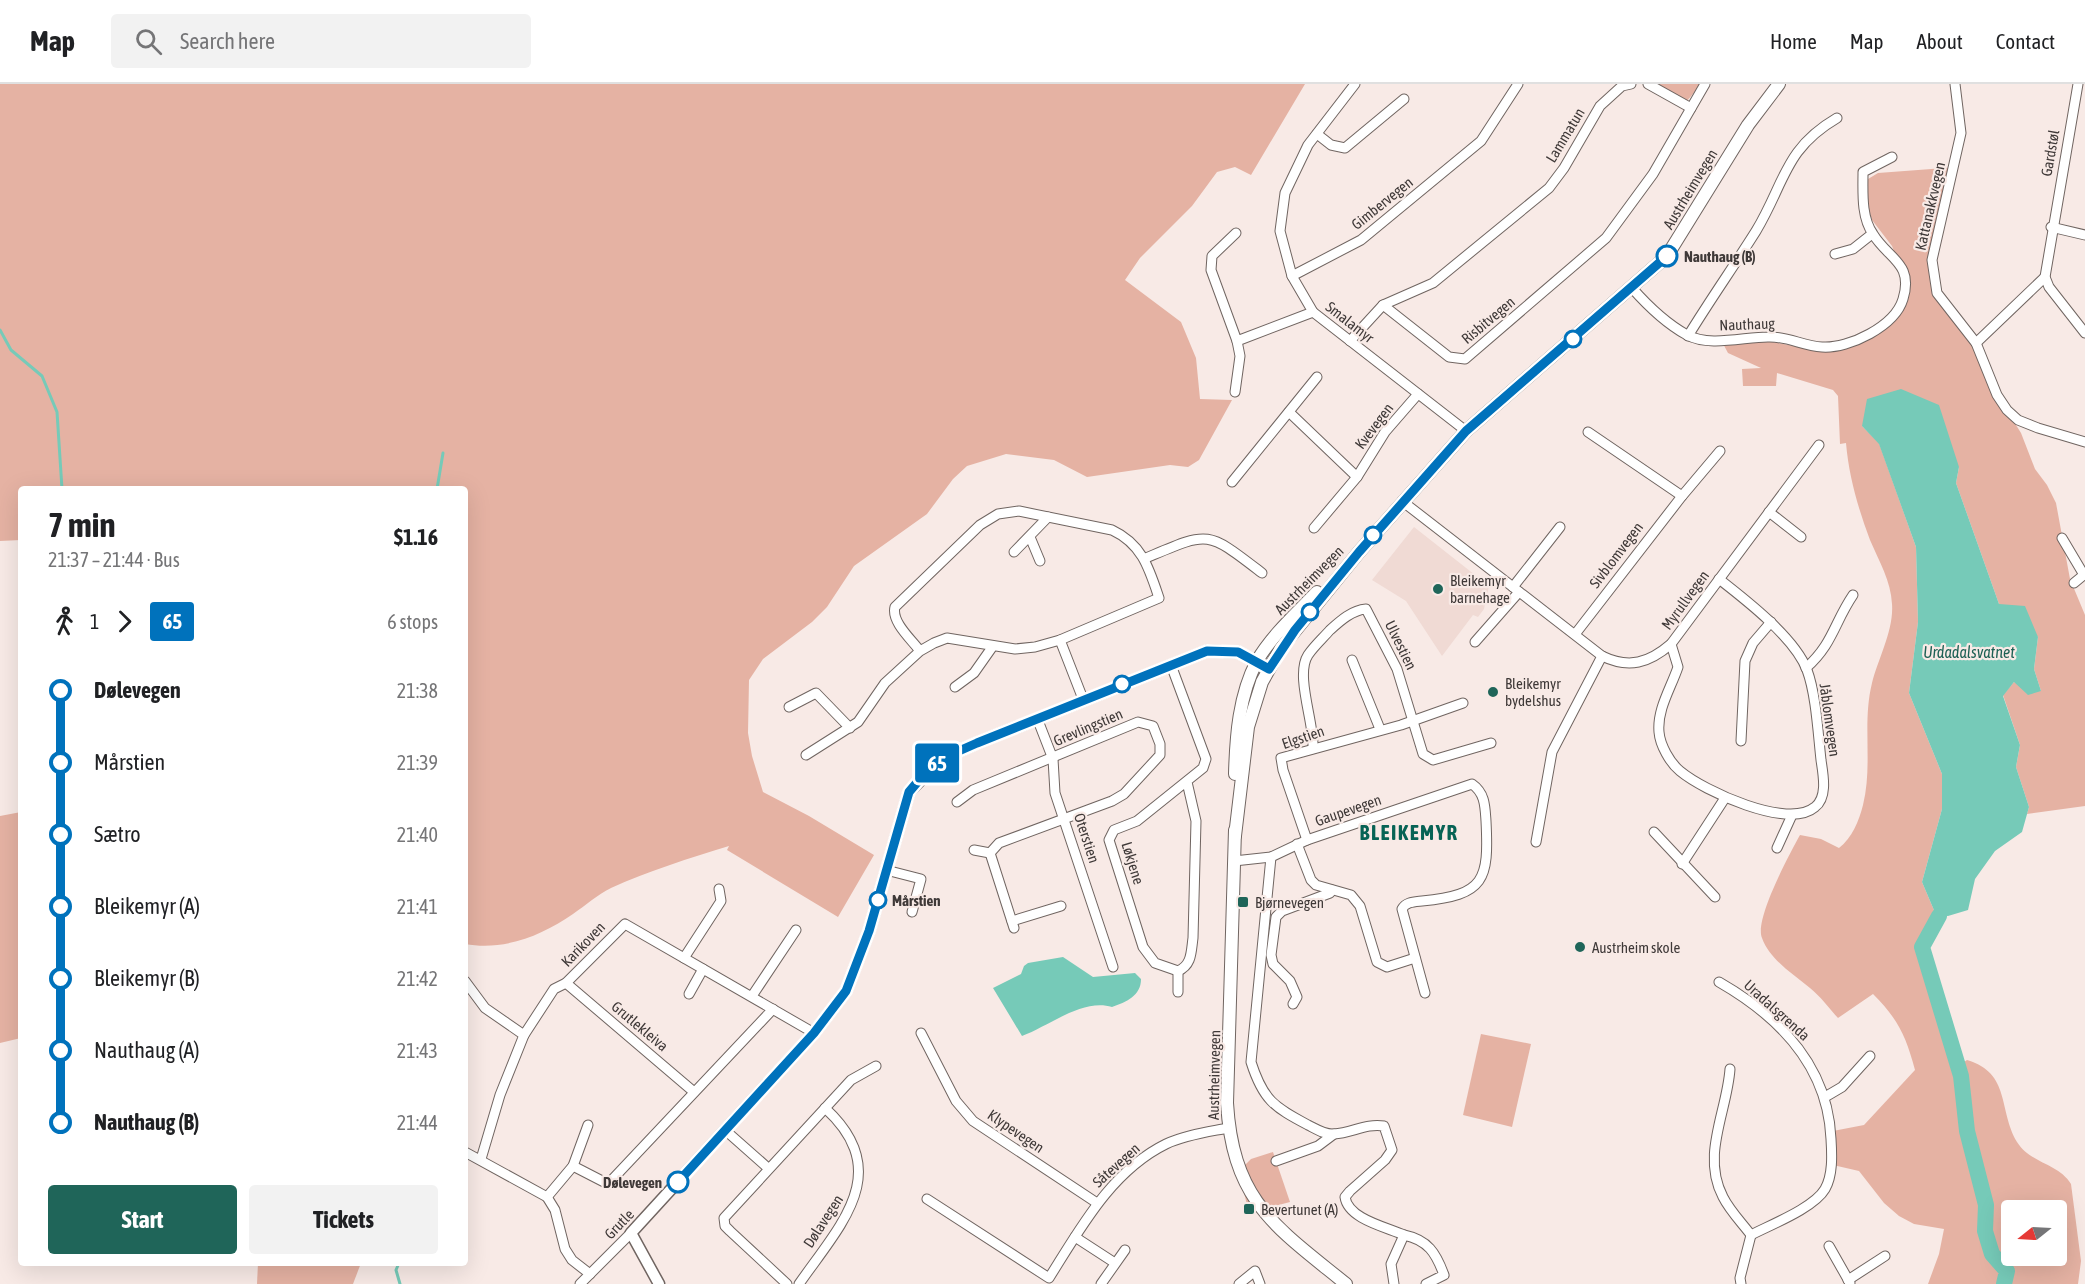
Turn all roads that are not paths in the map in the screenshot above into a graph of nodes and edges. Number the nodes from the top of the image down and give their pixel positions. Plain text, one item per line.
1 (1355, 84) edge
2 (1518, 84) edge
3 (1631, 84) edge
4 (1648, 84) edge
5 (1705, 84) edge
6 (1779, 84) edge
7 (1955, 84) edge
8 (2078, 84) edge
9 (1404, 99) dead end
10 (1691, 108) junction
11 (1837, 117) dead end
12 (1317, 134) junction
13 (1892, 157) dead end
14 (2051, 228) junction
15 (1236, 233) dead end
16 (1872, 234) junction
17 (2085, 236) edge
18 (1834, 254) dead end
19 (1292, 276) junction
20 (2045, 277) junction
21 (1632, 288) junction
22 (1383, 305) junction
23 (1313, 312) junction
24 (2085, 333) edge
25 (1688, 336) junction
26 (1237, 341) junction
27 (1350, 341) junction
28 (1976, 342) junction
29 (1317, 377) dead end
30 (1236, 392) dead end
31 (1418, 394) junction
32 (1289, 412) junction
33 (1466, 431) junction
34 (1588, 432) dead end
35 (2085, 442) edge
36 (1819, 445) dead end
37 (1720, 451) dead end
38 (1357, 477) junction
39 (1232, 482) dead end
40 (1682, 496) junction
41 (1402, 501) junction
42 (1769, 512) junction
43 (1048, 517) junction
44 (1560, 527) dead end
45 (1314, 528) dead end
46 (1030, 537) junction
47 (1801, 537) dead end
48 (2062, 538) dead end
49 (1014, 552) dead end
50 (1359, 552) junction
51 (1146, 558) junction
52 (1040, 561) dead end
53 (1262, 573) dead end
54 (2084, 575) edge
55 (1719, 579) junction
56 (2074, 583) dead end
57 (1516, 589) junction
58 (1853, 595) dead end
59 (1771, 622) junction
60 (1576, 633) junction
61 (1060, 640) junction
62 (1475, 642) dead end
63 (1671, 644) junction
64 (993, 646) junction
65 (920, 651) junction
66 (1602, 656) junction
67 (1352, 660) dead end
68 (1257, 662) junction
69 (1170, 665) junction
70 (1806, 668) junction
71 (1269, 669) junction
72 (955, 687) dead end
73 (1083, 699) junction
74 (1463, 704) dead end
75 (789, 706) dead end
76 (1037, 718) junction
77 (1411, 722) junction
78 (850, 728) junction
79 (1380, 729) junction
80 (1741, 741) dead end
81 (1491, 742) dead end
82 (1313, 747) junction
83 (806, 755) dead end
84 (1053, 759) junction
85 (1187, 782) junction
86 (1725, 798) junction
87 (957, 802) dead end
88 (1792, 815) junction
89 (1065, 818) junction
90 (1654, 832) dead end
91 (1235, 836) junction
92 (1307, 840) junction
93 (1536, 842) dead end
94 (1298, 844) junction
95 (1777, 848) dead end
96 (974, 850) dead end
97 (990, 853) junction
98 (1271, 857) junction
99 (1234, 861) junction
100 (1682, 864) junction
101 (886, 870) junction
102 (719, 889) dead end
103 (1332, 890) junction
104 (1715, 897) dead end
105 (1061, 906) dead end
106 (912, 912) dead end
107 (796, 930) dead end
108 (684, 958) junction
109 (1415, 958) junction
110 (1113, 967) dead end
111 (703, 969) junction
112 (1178, 971) junction
113 (1719, 982) dead end
114 (566, 983) junction
115 (468, 985) edge
116 (1178, 992) dead end
117 (1425, 993) dead end
118 (689, 994) dead end
119 (752, 996) junction
120 (1293, 1004) dead end
121 (773, 1009) junction
122 (814, 1033) junction
123 (921, 1034) dead end
124 (524, 1035) junction
125 (1870, 1056) dead end
126 (876, 1066) dead end
127 (1730, 1069) dead end
128 (694, 1092) junction
129 (1825, 1097) junction
130 (825, 1108) junction
131 (588, 1125) dead end
132 (1228, 1128) junction
133 (724, 1130) junction
134 (1334, 1134) junction
135 (468, 1153) edge
136 (481, 1159) junction
137 (1276, 1161) dead end
138 (573, 1166) junction
139 (768, 1168) junction
140 (547, 1197) junction
141 (927, 1199) dead end
142 (1097, 1203) junction
143 (632, 1233) junction
144 (1404, 1235) junction
145 (1751, 1235) junction
146 (1075, 1237) junction
147 (1829, 1246) dead end
148 (1125, 1250) dead end
149 (1885, 1256) dead end
150 (1115, 1263) junction
151 (590, 1274) junction
152 (1849, 1282) edge
153 (580, 1284) edge
154 (658, 1284) edge
155 (787, 1284) edge
156 (799, 1284) edge
157 (1101, 1284) edge
158 (1239, 1284) edge
159 (1260, 1284) edge
160 (1348, 1284) edge
161 (1394, 1284) edge
162 (1426, 1284) edge
163 (1741, 1284) edge

1 - 12 street, Smalamyr
2 - 19 street, Gimbervegen
3 - 22 street, Lammatun
4 - 10 street
5 - 10 street
6 - 21 main road, Austrheimvegen
7 - 28 street, Kattanakkvegen
8 - 14 street, Gardstøl
9 - 12 street
10 - 22 street, Risbitvegen
11 - 25 street, Nauthaug
12 - 19 street, Smalamyr
13 - 16 street, Nauthaug
14 - 17 street
14 - 20 street, Gardstøl
15 - 26 street
16 - 18 street
16 - 25 street, Nauthaug
19 - 23 street, Smalamyr
20 - 24 street
20 - 28 street
21 - 25 street
21 - 33 main road, Austrheimvegen
22 - 27 street
23 - 26 street
23 - 27 street, Smalamyr
26 - 30 street
27 - 31 street, Smalamyr
28 - 35 street, Kattanakkvegen
29 - 32 street
31 - 33 street, Smalamyr
31 - 38 street, Kvevegen
32 - 38 street, Kvevegen
32 - 39 street
33 - 41 main road, Austrheimvegen
34 - 40 street
36 - 42 street, Myrullvegen
37 - 40 street, Sivblomvegen
38 - 45 street, Kvevegen
40 - 60 street, Sivblomvegen
41 - 50 main road, Austrheimvegen
41 - 57 street, Myrullvegen
42 - 47 street
42 - 55 street, Myrullvegen
43 - 46 street
43 - 51 street
43 - 65 street
44 - 57 street
46 - 49 street
46 - 52 street
48 - 54 street
50 - 68 main road, Austrheimvegen
50 - 71 main road, Austrheimvegen
51 - 53 street
51 - 61 street
54 - 56 street
55 - 59 street, Jåblomvegen
55 - 63 street, Myrullvegen
57 - 60 street, Myrullvegen
57 - 62 street
58 - 70 street
59 - 70 street, Jåblomvegen
59 - 80 street
60 - 66 street, Myrullvegen
61 - 64 street
61 - 73 street
63 - 66 street, Myrullvegen
63 - 86 street
64 - 65 street
64 - 72 street
65 - 78 street
66 - 93 street
67 - 79 street
68 - 69 street, Grutle
68 - 71 street, Grutle
68 - 91 main road, Austrheimvegen
69 - 73 street, Grutle
69 - 85 street, Løkjene
70 - 88 street, Jåblomvegen
71 - 91 main road, Austrheimvegen
73 - 76 street, Grutle
74 - 77 street, Elgstien
75 - 78 street
76 - 84 street, Oterstien
76 - 101 street, Grutle
77 - 79 street, Elgstien
77 - 81 street, Ulvestien
77 - 82 street, Ulvestien
78 - 83 street
79 - 82 street, Elgstien
82 - 92 street, Elgstien
84 - 87 street, Grevlingstien
84 - 89 street, Oterstien
84 - 89 street, Grevlingstien
85 - 112 street
85 - 112 street, Løkjene
86 - 88 street
86 - 100 street
88 - 95 street
89 - 97 street, Grevlingstien
89 - 110 street, Oterstien
90 - 100 street
91 - 99 main road, Austrheimvegen
92 - 94 street, Gaupevegen
92 - 109 street, Gaupevegen
94 - 98 street, Gaupevegen
94 - 103 street
96 - 97 street
97 - 105 street
98 - 99 street, Gaupevegen
98 - 134 street
99 - 132 main road, Austrheimvegen
100 - 104 street
101 - 106 street
101 - 122 street, Grutle
102 - 108 street
103 - 109 street
103 - 120 street
107 - 119 street
108 - 111 street, Karikoven
108 - 114 street, Karikoven
109 - 117 street
111 - 118 street
111 - 119 street, Karikoven
112 - 116 street
113 - 129 street, Uradalsgrenda
114 - 124 street
114 - 128 street, Grutlekleiva
115 - 124 street
119 - 121 street, Karikoven
121 - 122 street, Karikoven
121 - 128 street
122 - 133 street, Grutle
123 - 142 street, Klypevegen
124 - 136 street
125 - 129 street
126 - 130 street
127 - 145 street
128 - 138 street
129 - 145 street, Uradalsgrenda
130 - 139 street
130 - 156 street, Dølavegen
131 - 138 street
132 - 142 street, Såtevegen
132 - 160 main road, Austrheimvegen
133 - 139 street
133 - 143 street, Grutle
134 - 137 street
134 - 144 street
135 - 136 street
136 - 140 street
138 - 140 street
139 - 155 street
140 - 151 street
141 - 146 street, Såtevegen
142 - 146 street, Såtevegen
143 - 151 street, Grutle
143 - 154 street
144 - 161 street
144 - 162 street
145 - 163 street
146 - 150 street
147 - 152 street
148 - 150 street
149 - 152 street
150 - 157 street
151 - 153 street, Grutle
158 - 159 street

